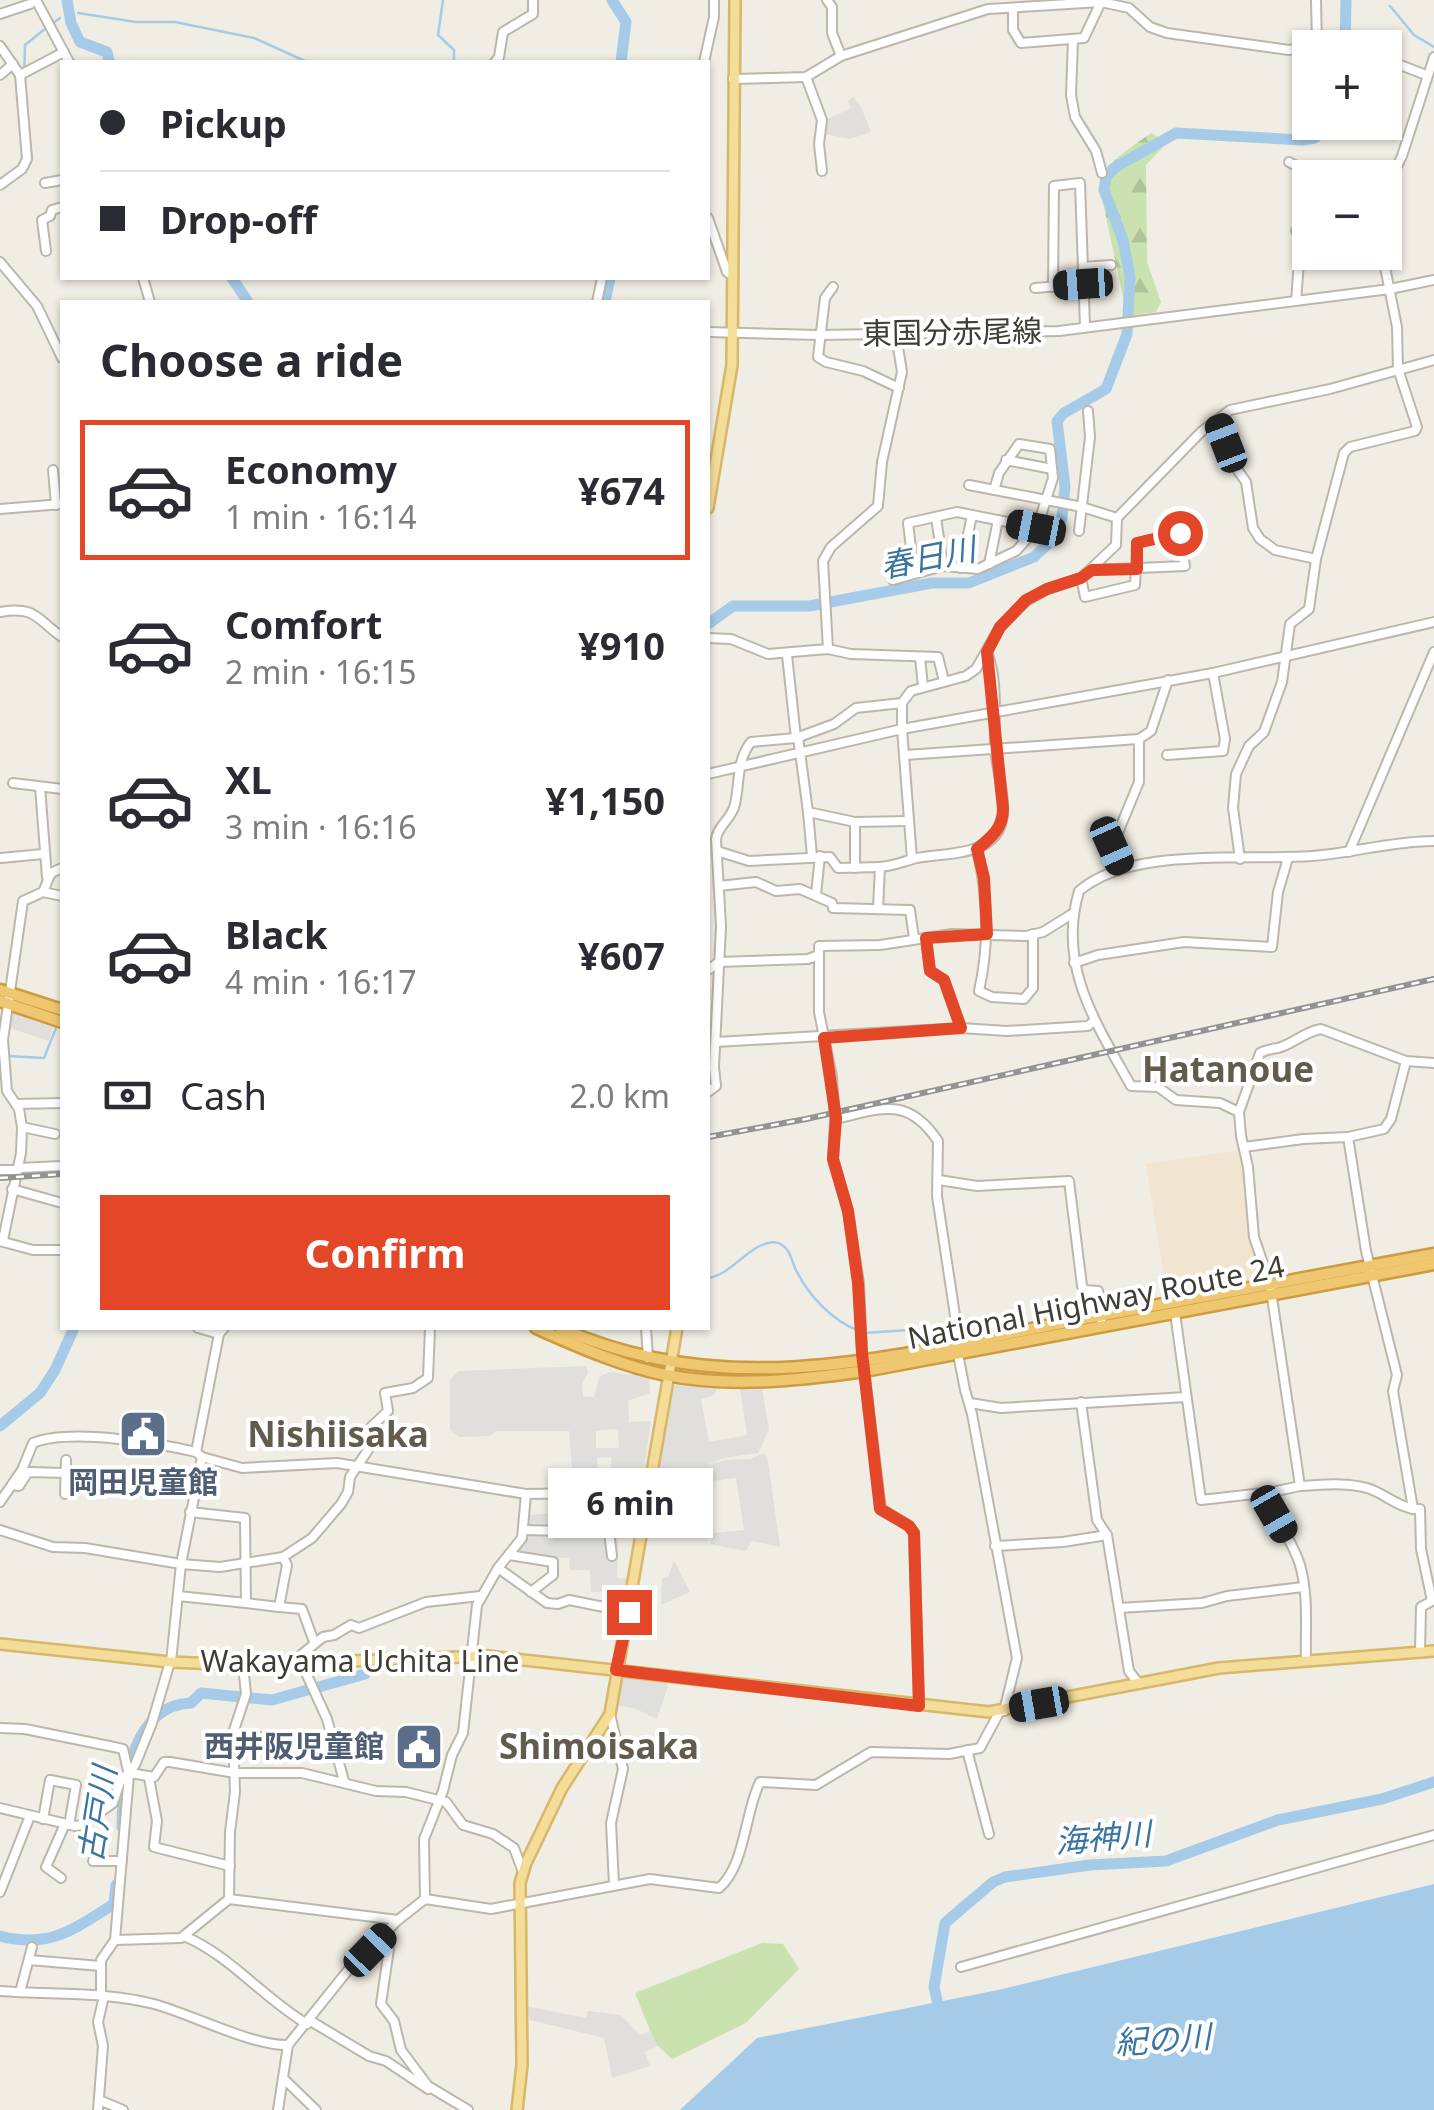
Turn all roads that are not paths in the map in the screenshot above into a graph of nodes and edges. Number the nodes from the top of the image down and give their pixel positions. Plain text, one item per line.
1 (533, 0) edge
2 (714, 0) edge
3 (735, 0) edge
4 (827, 0) edge
5 (1316, 0) edge
6 (1101, 1) edge
7 (33, 2) edge
8 (1013, 8) junction
9 (0, 14) edge
10 (1317, 30) edge
11 (1073, 40) junction
12 (0, 46) edge
13 (1292, 49) edge
14 (64, 52) junction
15 (842, 56) junction
16 (1434, 57) edge
17 (68, 60) edge
18 (497, 60) edge
19 (704, 60) edge
20 (13, 64) junction
21 (1402, 66) edge
22 (23, 74) junction
23 (0, 75) edge
24 (1426, 75) junction
25 (806, 77) junction
26 (734, 79) junction
27 (1400, 160) edge
28 (1289, 162) dead end
29 (1292, 164) edge
30 (822, 171) dead end
31 (1102, 172) dead end
32 (60, 180) edge
33 (44, 183) dead end
34 (0, 185) edge
35 (60, 208) edge
36 (710, 224) edge
37 (46, 251) dead end
38 (0, 262) edge
39 (1111, 265) dead end
40 (1083, 266) junction
41 (1298, 270) edge
42 (1386, 270) edge
43 (733, 276) junction
44 (1434, 280) edge
45 (1083, 284) junction
46 (1053, 286) junction
47 (832, 287) dead end
48 (1035, 288) dead end
49 (1390, 289) junction
50 (1296, 301) junction
51 (1085, 328) junction
52 (710, 332) edge
53 (733, 332) junction
54 (818, 335) junction
55 (896, 335) junction
56 (60, 354) edge
57 (1434, 360) edge
58 (1398, 368) junction
59 (899, 388) junction
60 (1088, 410) dead end
61 (1218, 421) junction
62 (1006, 460) junction
63 (1052, 469) junction
64 (53, 470) dead end
65 (969, 485) dead end
66 (58, 486) edge
67 (994, 490) junction
68 (710, 497) edge
69 (1047, 500) junction
70 (59, 505) edge
71 (1077, 506) junction
72 (0, 509) edge
73 (972, 515) junction
74 (936, 517) junction
75 (1117, 518) junction
76 (998, 520) junction
77 (1036, 528) junction
78 (1079, 531) dead end
79 (1316, 559) junction
80 (989, 564) junction
81 (943, 566) junction
82 (961, 568) junction
83 (1137, 569) junction
84 (1092, 570) junction
85 (914, 572) junction
86 (1081, 578) junction
87 (893, 580) dead end
88 (0, 612) edge
89 (1434, 622) edge
90 (60, 635) edge
91 (710, 638) edge
92 (828, 650) junction
93 (987, 652) junction
94 (1434, 652) edge
95 (788, 655) junction
96 (920, 657) junction
97 (1286, 658) junction
98 (1213, 673) junction
99 (1168, 680) junction
100 (944, 681) junction
101 (924, 687) junction
102 (902, 703) junction
103 (995, 710) junction
104 (902, 729) junction
105 (797, 738) junction
106 (1139, 739) junction
107 (995, 748) junction
108 (800, 752) junction
109 (1167, 754) dead end
110 (905, 755) junction
111 (740, 766) junction
112 (710, 774) edge
113 (13, 783) dead end
114 (40, 787) junction
115 (60, 789) edge
116 (808, 812) junction
117 (910, 820) junction
118 (855, 822) junction
119 (712, 829) edge
120 (1434, 841) edge
121 (977, 849) junction
122 (717, 851) junction
123 (1349, 852) junction
124 (43, 854) junction
125 (816, 856) junction
126 (1, 858) edge
127 (1240, 858) junction
128 (1288, 858) junction
129 (912, 859) junction
130 (1121, 867) junction
131 (855, 868) junction
132 (880, 868) junction
133 (60, 869) edge
134 (48, 880) junction
135 (719, 886) junction
136 (44, 892) junction
137 (816, 894) junction
138 (60, 896) edge
139 (720, 901) junction
140 (710, 902) edge
141 (878, 908) junction
142 (1072, 914) junction
143 (987, 934) junction
144 (1033, 934) junction
145 (914, 938) junction
146 (926, 938) junction
147 (819, 955) junction
148 (719, 962) junction
149 (1074, 963) junction
150 (710, 969) edge
151 (5, 997) edge
152 (60, 1010) edge
153 (60, 1021) edge
154 (1094, 1021) junction
155 (961, 1028) junction
156 (824, 1038) junction
157 (716, 1042) junction
158 (3, 1051) edge
159 (1406, 1061) junction
160 (1434, 1063) edge
161 (710, 1090) edge
162 (60, 1103) edge
163 (16, 1104) junction
164 (1239, 1112) junction
165 (836, 1118) junction
166 (22, 1128) junction
167 (55, 1134) dead end
168 (1348, 1138) junction
169 (1244, 1148) junction
170 (60, 1166) edge
171 (18, 1169) junction
172 (0, 1170) edge
173 (939, 1180) junction
174 (12, 1188) junction
175 (60, 1202) edge
176 (2, 1240) edge
177 (60, 1250) edge
178 (1434, 1254) edge
179 (1434, 1264) edge
180 (1371, 1271) junction
181 (1270, 1290) junction
182 (1175, 1313) junction
183 (1101, 1321) junction
184 (430, 1330) edge
185 (541, 1330) edge
186 (565, 1330) edge
187 (646, 1330) edge
188 (677, 1330) edge
189 (221, 1331) edge
190 (959, 1348) junction
191 (648, 1358) junction
192 (864, 1365) junction
193 (669, 1369) junction
194 (1186, 1398) junction
195 (1080, 1402) junction
196 (970, 1403) junction
197 (199, 1454) junction
198 (66, 1460) dead end
199 (358, 1466) junction
200 (66, 1473) junction
201 (650, 1476) junction
202 (1300, 1486) junction
203 (7, 1488) edge
204 (590, 1492) junction
205 (1272, 1492) junction
206 (65, 1494) dead end
207 (526, 1494) junction
208 (0, 1502) edge
209 (1421, 1509) junction
210 (190, 1512) junction
211 (0, 1530) edge
212 (523, 1530) junction
213 (610, 1532) junction
214 (1108, 1535) junction
215 (995, 1546) junction
216 (509, 1555) junction
217 (612, 1556) dead end
218 (283, 1557) junction
219 (181, 1564) junction
220 (244, 1564) junction
221 (498, 1568) junction
222 (1303, 1587) junction
223 (531, 1592) junction
224 (178, 1596) junction
225 (480, 1596) junction
226 (246, 1603) junction
227 (280, 1607) junction
228 (1119, 1608) junction
229 (629, 1612) junction
230 (314, 1642) junction
231 (0, 1644) edge
232 (1434, 1651) edge
233 (1420, 1652) junction
234 (472, 1656) junction
235 (1306, 1661) junction
236 (170, 1662) junction
237 (301, 1662) junction
238 (243, 1664) junction
239 (616, 1670) junction
240 (1139, 1684) junction
241 (919, 1706) junction
242 (1002, 1711) junction
243 (610, 1714) junction
244 (0, 1728) edge
245 (234, 1733) junction
246 (334, 1742) junction
247 (967, 1750) junction
248 (236, 1773) junction
249 (129, 1774) junction
250 (149, 1778) junction
251 (344, 1782) junction
252 (439, 1800) junction
253 (0, 1808) edge
254 (30, 1816) junction
255 (43, 1819) junction
256 (67, 1824) junction
257 (990, 1834) dead end
258 (1434, 1835) edge
259 (93, 1860) dead end
260 (122, 1860) junction
261 (230, 1866) junction
262 (523, 1872) junction
263 (60, 1878) dead end
264 (614, 1885) junction
265 (0, 1892) edge
266 (229, 1899) junction
267 (425, 1899) junction
268 (518, 1906) junction
269 (398, 1920) junction
270 (385, 1934) junction
271 (184, 1936) junction
272 (116, 1940) junction
273 (32, 1947) dead end
274 (29, 1960) junction
275 (101, 1966) junction
276 (961, 1966) dead end
277 (0, 1991) edge
278 (20, 1992) junction
279 (102, 1994) junction
280 (308, 2022) junction
281 (288, 2045) junction
282 (283, 2078) junction
283 (432, 2090) junction
284 (99, 2105) edge
285 (123, 2110) edge
286 (278, 2110) edge
287 (316, 2110) edge
288 (468, 2110) edge
289 (517, 2110) edge

1 - 18 street
2 - 19 street
3 - 26 main road
4 - 15 street
5 - 10 street
6 - 8 street
6 - 11 street
6 - 13 street
7 - 9 street
7 - 14 street
8 - 11 street
8 - 15 street
11 - 31 street
12 - 20 street
14 - 17 street
14 - 22 street
15 - 25 street
16 - 24 street
20 - 22 street
20 - 23 street
21 - 24 street
22 - 34 street
24 - 27 street
25 - 26 street
25 - 30 street
26 - 43 main road
28 - 29 street
32 - 33 street
35 - 37 street
36 - 43 street
38 - 56 street
39 - 40 street
40 - 45 street
40 - 46 street
41 - 50 street
42 - 49 street
43 - 53 main road
44 - 49 street, 東国分赤尾線
45 - 46 street
45 - 51 street
46 - 48 street
47 - 54 street
49 - 50 street, 東国分赤尾線
49 - 58 street
50 - 51 street, 東国分赤尾線
51 - 55 street, 東国分赤尾線
52 - 53 street, 東国分赤尾線
53 - 54 street, 東国分赤尾線
53 - 68 main road
54 - 55 street, 東国分赤尾線
54 - 59 street
55 - 59 street
57 - 58 street
58 - 61 street
58 - 79 street
59 - 92 street
60 - 71 street
61 - 75 street
61 - 79 street
62 - 63 street
62 - 63 street
62 - 67 street
63 - 69 street
64 - 66 street
65 - 67 street
66 - 70 street
67 - 69 street
69 - 71 street
69 - 77 street
70 - 72 street
71 - 75 street
71 - 78 street
73 - 74 street
73 - 76 street
73 - 82 street
74 - 81 street
74 - 85 street
75 - 84 street
76 - 77 street
76 - 80 street
77 - 80 street
79 - 97 street
80 - 82 street
81 - 82 street
81 - 85 street
83 - 83 street
83 - 84 street
83 - 86 street
84 - 86 street
85 - 87 street
86 - 93 street
88 - 90 street
89 - 97 street
91 - 95 street
92 - 95 street
92 - 96 street
93 - 100 street
93 - 103 street
94 - 123 street
95 - 105 street
96 - 100 street
96 - 101 street
97 - 98 street
97 - 127 street
98 - 99 street
98 - 109 street
99 - 103 street
99 - 106 street
100 - 101 street
101 - 102 street
102 - 104 street
102 - 105 street
103 - 104 street
103 - 107 street
104 - 108 street
104 - 110 street
105 - 108 street
105 - 111 street
106 - 107 street
106 - 130 street
107 - 110 street
107 - 121 street
108 - 111 street
108 - 116 street
110 - 117 street
111 - 112 street
111 - 119 street
113 - 114 street
114 - 115 street
114 - 124 street
116 - 118 street
116 - 125 street
117 - 118 street
117 - 129 street
118 - 131 street
119 - 122 street
120 - 123 street
121 - 129 street
121 - 143 street
122 - 125 street
122 - 135 street
123 - 128 street
124 - 126 street
124 - 134 street
125 - 131 street
125 - 137 street
127 - 128 street
127 - 130 street
128 - 149 street
129 - 132 street
130 - 142 street
131 - 132 street
132 - 141 street
133 - 134 street
134 - 136 street
135 - 137 street
135 - 139 street
136 - 138 street
136 - 151 street
137 - 141 street
139 - 140 street
139 - 148 street
141 - 145 street
142 - 144 street
142 - 149 street
143 - 144 street
143 - 144 street
143 - 146 street
145 - 146 street
145 - 147 street
146 - 155 street
147 - 148 street
147 - 156 street
148 - 150 street
148 - 157 street
149 - 154 street
151 - 152 highway
151 - 153 highway
151 - 158 street
154 - 155 street
154 - 164 street
155 - 156 street
156 - 157 street
156 - 165 street
157 - 161 street
158 - 163 street
159 - 160 street
159 - 164 street
159 - 168 street
162 - 163 street
163 - 166 street
164 - 169 street
165 - 173 street
165 - 192 street
166 - 167 street
166 - 171 street
168 - 169 street
168 - 180 street
169 - 181 street
170 - 171 street
171 - 172 street
171 - 174 street
173 - 183 street
173 - 190 street
174 - 175 street
174 - 176 street
176 - 177 street
178 - 180 highway, National Highway Route 24
179 - 180 highway, National Highway Route 24
180 - 181 highway, National Highway Route 24
180 - 209 street
181 - 182 highway, National Highway Route 24
181 - 183 highway, National Highway Route 24
181 - 202 street
182 - 183 highway, National Highway Route 24
182 - 194 street
183 - 190 highway, National Highway Route 24
184 - 199 street
185 - 193 highway, National Highway Route 24
186 - 191 highway, National Highway Route 24
187 - 191 street
188 - 193 main road
189 - 197 street
190 - 192 highway, National Highway Route 24
190 - 196 street
191 - 193 highway, National Highway Route 24
192 - 193 highway, National Highway Route 24
192 - 241 street
193 - 201 main road
194 - 195 street
194 - 205 street
195 - 196 street
195 - 214 street
196 - 215 street
197 - 199 street
197 - 203 street
197 - 210 street
198 - 200 street
199 - 207 street
199 - 218 street
200 - 203 street
200 - 206 street
201 - 204 street
201 - 229 main road
202 - 205 street
202 - 209 street
203 - 208 street
204 - 207 street
204 - 213 street
205 - 222 street
207 - 212 street
209 - 233 street
210 - 219 street
210 - 220 street
211 - 219 street
212 - 213 street
212 - 216 street
213 - 217 street
214 - 215 street
214 - 228 street
215 - 242 street
216 - 221 street
216 - 223 street
218 - 220 street
218 - 227 street
219 - 220 street
219 - 224 street
220 - 226 street
221 - 223 street
221 - 225 street
222 - 228 street
222 - 235 street
223 - 229 street
224 - 226 street
224 - 236 street
225 - 230 street
225 - 234 street
226 - 227 street
227 - 230 street
228 - 240 street
229 - 239 main road
230 - 237 street
231 - 236 main road, Wakayama Uchita Line
232 - 233 main road, Wakayama Uchita Line
233 - 235 main road, Wakayama Uchita Line
234 - 237 main road, Wakayama Uchita Line
234 - 239 main road, Wakayama Uchita Line
234 - 252 street
235 - 240 main road, Wakayama Uchita Line
236 - 238 main road, Wakayama Uchita Line
236 - 249 street
237 - 238 main road, Wakayama Uchita Line
237 - 246 street
238 - 245 street
239 - 241 main road, Wakayama Uchita Line
239 - 243 main road
240 - 242 main road, Wakayama Uchita Line
241 - 242 main road, Wakayama Uchita Line
242 - 247 street
243 - 262 main road
243 - 264 street
244 - 249 street
245 - 246 street
245 - 248 street
246 - 251 street
247 - 257 street
247 - 264 street
248 - 250 street
248 - 251 street
248 - 261 street
249 - 250 street
249 - 256 street
249 - 260 street
250 - 261 street
251 - 252 street
252 - 262 street
252 - 267 street
253 - 254 street
254 - 255 street
254 - 265 street
255 - 256 street
255 - 256 street
256 - 263 street
258 - 276 street
259 - 260 street
260 - 272 street
261 - 266 street
262 - 268 main road
264 - 268 street
266 - 269 street
266 - 271 street
267 - 268 street
267 - 269 street
268 - 289 main road
269 - 270 street
270 - 280 street
270 - 283 street
271 - 272 street
271 - 280 street
272 - 275 street
273 - 274 street
274 - 275 street
274 - 278 street
275 - 279 street
277 - 278 street
278 - 279 street
279 - 281 street
279 - 284 street
280 - 281 street
280 - 283 street
281 - 282 street
282 - 286 street
282 - 287 street
283 - 288 street
284 - 285 street

